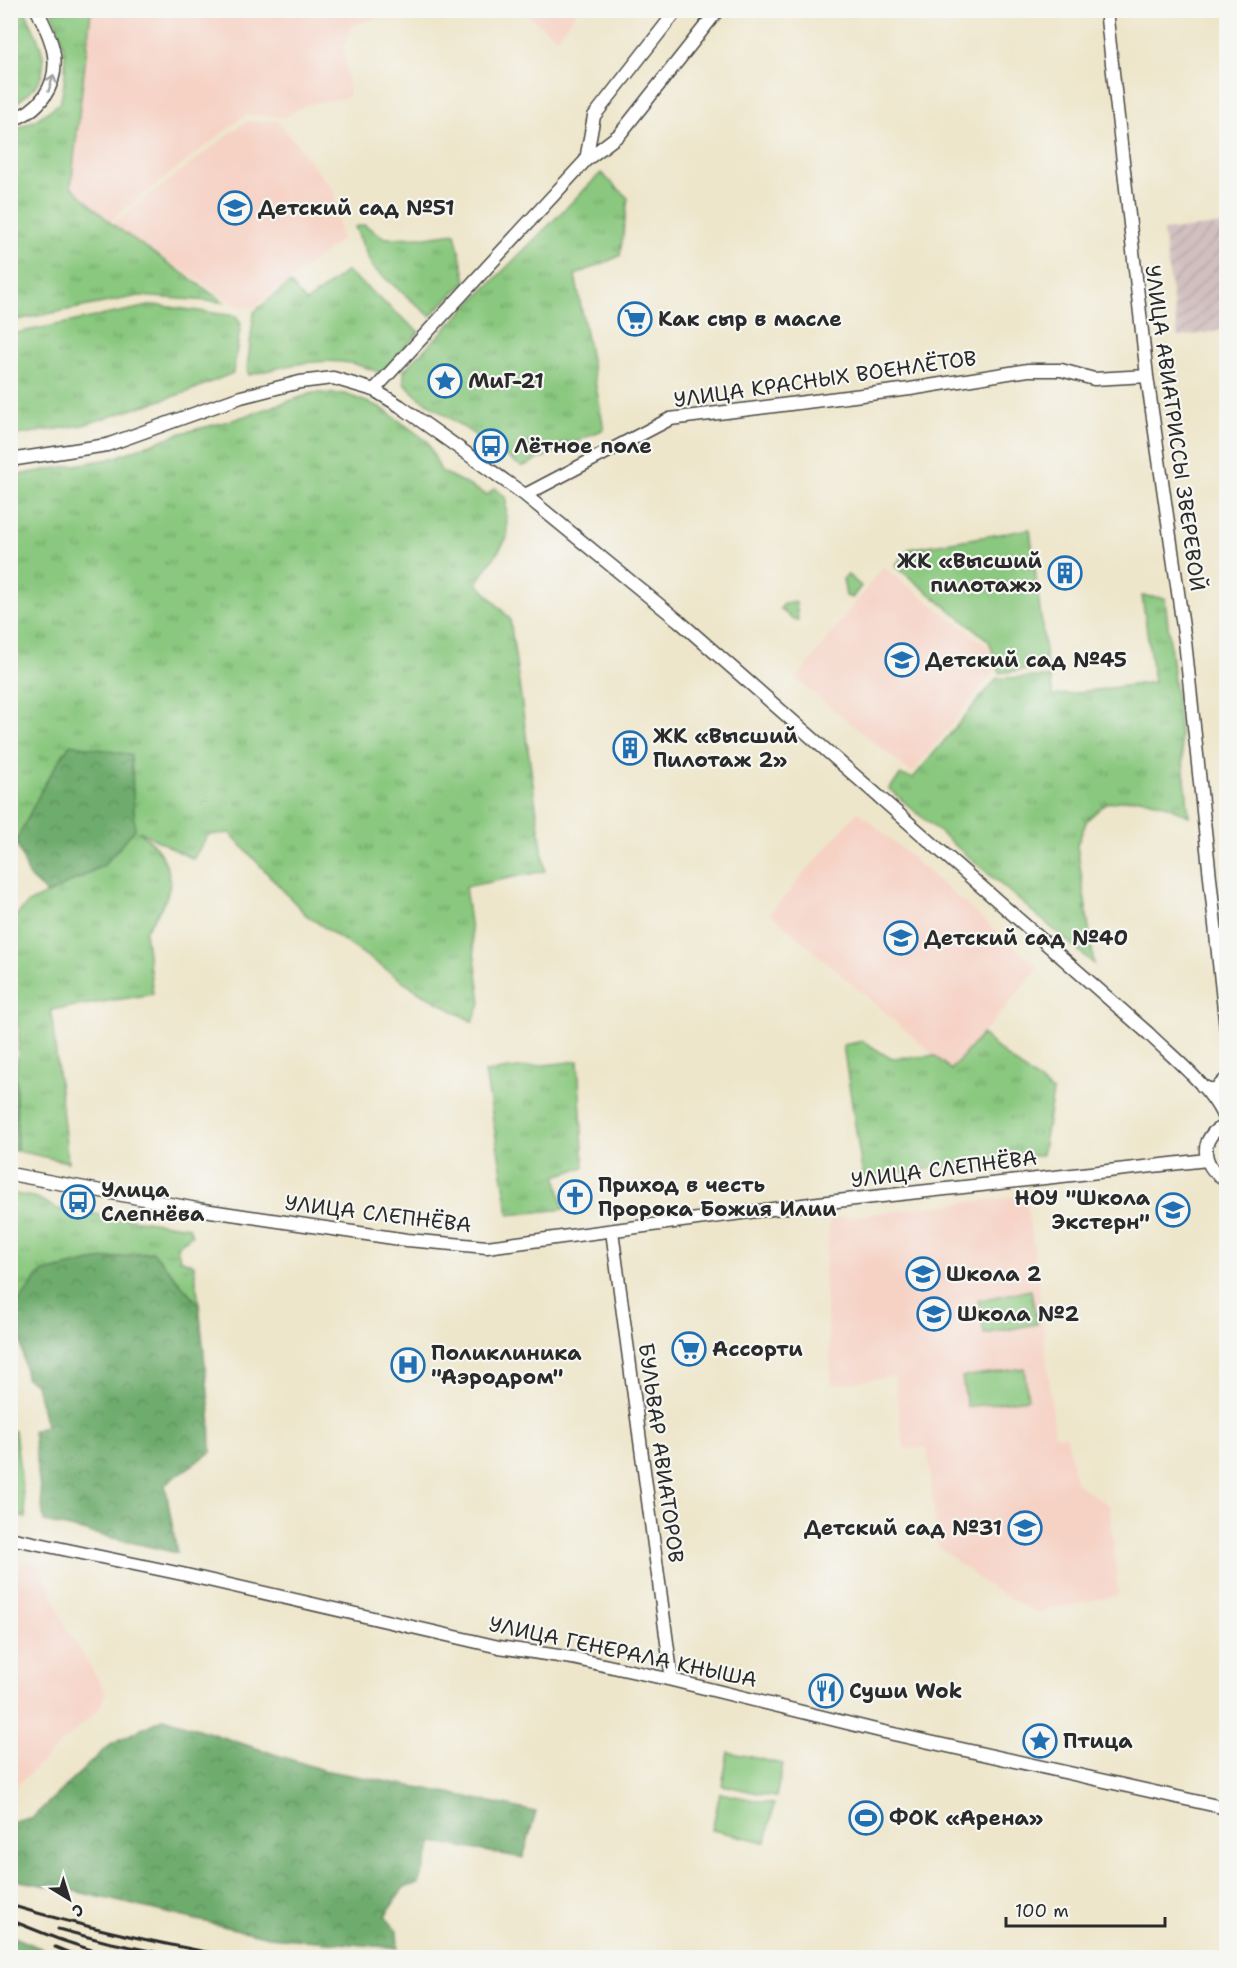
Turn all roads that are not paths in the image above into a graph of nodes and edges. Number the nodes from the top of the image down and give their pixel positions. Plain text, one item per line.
1 (37, 10) edge
2 (677, 10) edge
3 (718, 10) edge
4 (1106, 10) edge
5 (10, 120) edge
6 (586, 160) junction
7 (1147, 376) junction
8 (374, 390) junction
9 (10, 460) edge
10 (525, 495) junction
11 (1227, 1029) edge
12 (1227, 1079) edge
13 (1201, 1085) junction
14 (1226, 1125) edge
15 (1207, 1160) junction
16 (10, 1174) edge
17 (1227, 1179) edge
18 (612, 1231) junction
19 (10, 1538) edge
20 (672, 1680) junction
21 (1227, 1808) edge

5 -> 1 street
2 - 6 street
3 - 6 street
4 - 7 street, УЛИЦА АВИАТРИССЫ ЗВЕРЕВОЙ
6 - 8 street
7 - 10 street, УЛИЦА КРАСНЫХ ВОЕНЛЁТОВ
7 - 11 street, УЛИЦА АВИАТРИССЫ ЗВЕРЕВОЙ
8 - 9 street
8 - 10 street
10 - 13 street
12 - 13 street
13 - 14 street
14 - 15 street
15 - 17 street
15 - 18 street, УЛИЦА СЛЕПНЁВА
16 - 18 street, УЛИЦА СЛЕПНЁВА
18 - 20 street, БУЛЬВАР АВИАТОРОВ
19 - 20 street, УЛИЦА ГЕНЕРАЛА КНЫША
20 - 21 street, УЛИЦА ГЕНЕРАЛА КНЫША

